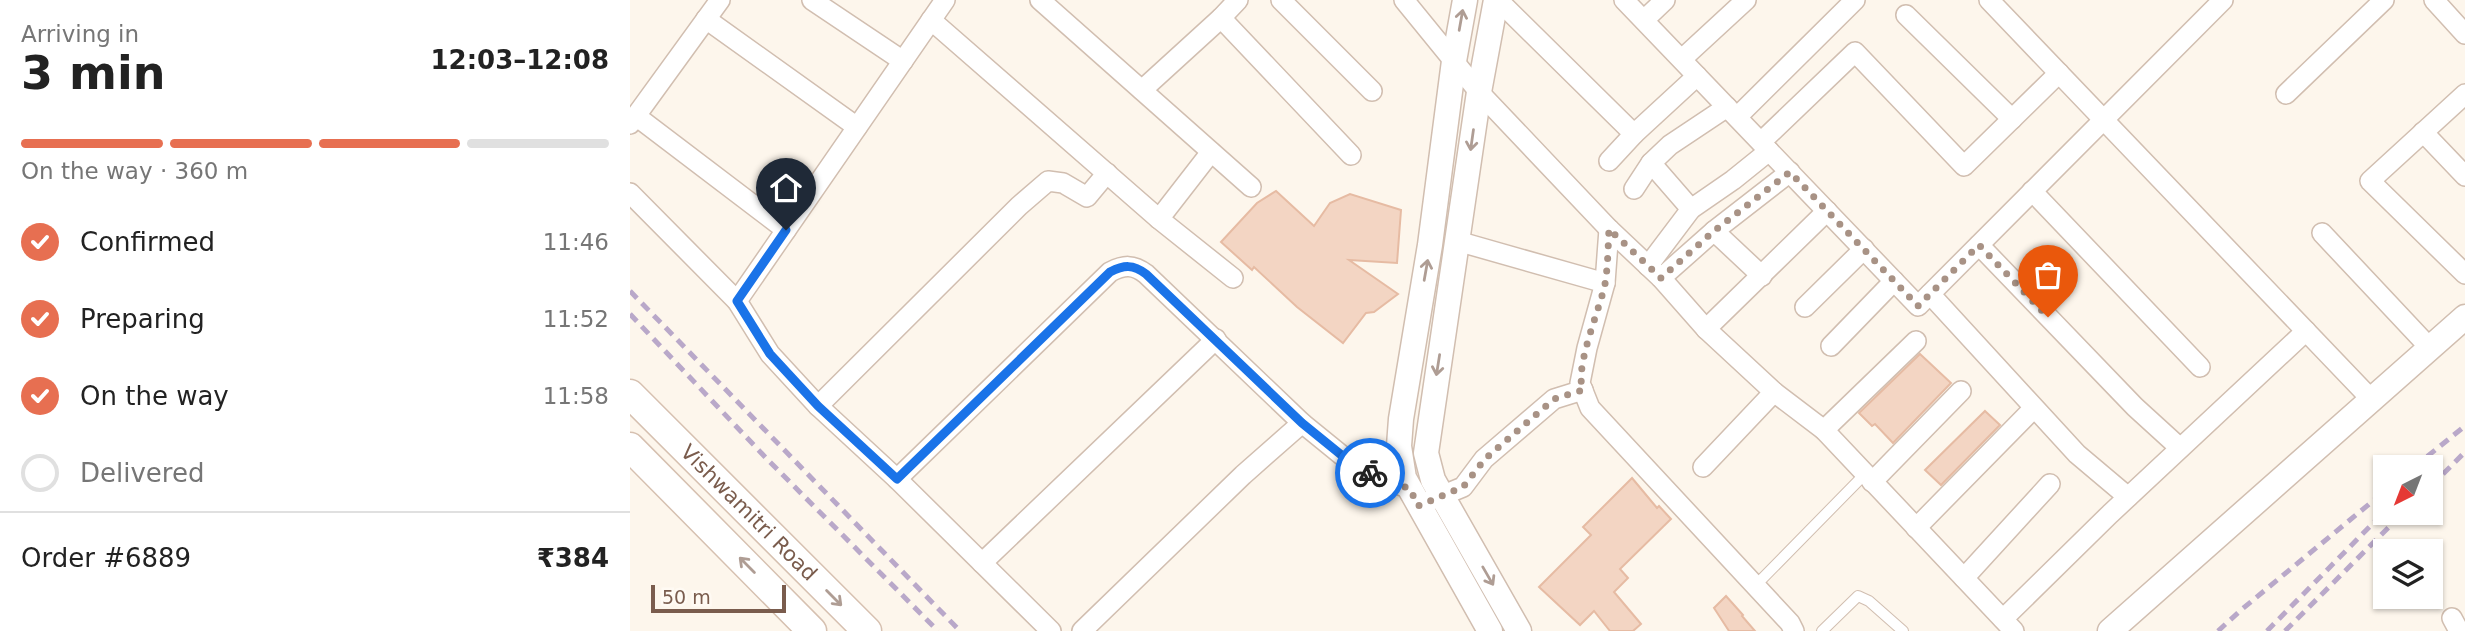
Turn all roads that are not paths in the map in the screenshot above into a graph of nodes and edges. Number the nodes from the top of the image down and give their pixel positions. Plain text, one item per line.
1 (720, 0) edge
2 (812, 0) edge
3 (944, 0) edge
4 (1040, 0) edge
5 (1238, 0) edge
6 (1281, 0) edge
7 (1405, 0) edge
8 (1465, 0) edge
9 (1497, 0) edge
10 (1624, 0) edge
11 (1665, 0) edge
12 (1746, 0) edge
13 (1856, 0) edge
14 (1989, 0) edge
15 (2223, 0) edge
16 (2384, 0) edge
17 (2434, 0) edge
18 (1906, 15) dead end
19 (1221, 18) junction
20 (706, 19) junction
21 (931, 20) junction
22 (1644, 20) junction
23 (2465, 34) edge
24 (1682, 59) junction
25 (903, 61) junction
26 (1454, 61) junction
27 (2059, 73) junction
28 (1697, 76) junction
29 (1142, 90) junction
30 (1372, 91) dead end
31 (1479, 92) junction
32 (2286, 94) dead end
33 (2465, 94) edge
34 (1732, 112) junction
35 (2012, 119) junction
36 (2103, 119) junction
37 (633, 120) edge
38 (858, 127) junction
39 (2423, 132) junction
40 (1634, 134) junction
41 (1765, 146) junction
42 (1211, 152) junction
43 (1351, 155) dead end
44 (1609, 161) dead end
45 (1651, 163) junction
46 (1790, 172) junction
47 (1107, 173) junction
48 (2465, 176) edge
49 (1251, 187) dead end
50 (1634, 190) dead end
51 (2032, 191) junction
52 (630, 193) edge
53 (1691, 209) junction
54 (1827, 211) junction
55 (1159, 219) junction
56 (1609, 229) junction
57 (786, 230) junction
58 (1714, 231) junction
59 (2322, 233) dead end
60 (1457, 241) junction
61 (1979, 245) junction
62 (1864, 249) junction
63 (1654, 272) junction
64 (2465, 274) edge
65 (1762, 276) junction
66 (1233, 278) dead end
67 (1894, 281) junction
68 (1605, 283) junction
69 (1930, 294) junction
70 (737, 301) junction
71 (1805, 307) dead end
72 (2465, 317) edge
73 (1706, 329) junction
74 (2306, 331) junction
75 (1216, 339) junction
76 (1916, 341) dead end
77 (1831, 346) dead end
78 (2430, 348) junction
79 (2200, 367) dead end
80 (1583, 390) junction
81 (1774, 391) junction
82 (1961, 391) dead end
83 (630, 394) edge
84 (2371, 399) junction
85 (818, 406) junction
86 (2034, 408) junction
87 (1302, 423) junction
88 (1824, 430) junction
89 (630, 447) edge
90 (2180, 448) junction
91 (1703, 467) dead end
92 (1869, 478) junction
93 (897, 479) junction
94 (2050, 484) dead end
95 (1442, 496) junction
96 (1414, 497) junction
97 (2128, 497) junction
98 (1916, 528) junction
99 (982, 563) junction
100 (1964, 578) junction
101 (1755, 586) junction
102 (2009, 625) edge
103 (812, 631) edge
104 (867, 631) edge
105 (1051, 631) edge
106 (1082, 631) edge
107 (1490, 631) edge
108 (1519, 631) edge
109 (1794, 631) edge
110 (1822, 631) edge
111 (1903, 631) edge
112 (2109, 631) edge

1 - 20 street
2 - 25 street
3 - 21 street
4 - 29 street
5 - 19 street
6 - 30 street
7 - 26 street
26 -> 8 street
9 - 31 street
9 - 40 street
10 - 22 street
11 - 22 street
12 - 24 street
13 - 34 street
14 - 27 street
15 - 36 street
16 - 32 street
17 - 23 street
18 - 35 street
19 - 29 street
19 - 43 street
20 - 37 street
20 - 38 street
21 - 25 street
21 - 47 street
22 - 24 street
24 - 28 street
25 - 38 street
26 - 31 street
96 -> 26 street
27 - 35 street
27 - 36 street
28 - 34 street
28 - 40 street
29 - 42 street
31 - 56 street
31 -> 60 street
33 - 39 street
34 - 41 street
34 - 45 street
35 - 41 street
36 - 51 street
36 - 74 street
37 - 57 street
38 - 57 street
39 - 48 street
39 - 64 street
40 - 44 street
41 - 46 street
41 - 53 street
42 - 49 street
42 - 55 street
45 - 50 street
45 - 53 street
46 - 54 street
46 - 58 street
47 - 55 street
47 - 85 street
51 - 61 street
51 - 79 street
52 - 70 street
53 - 63 street
54 - 62 street
54 - 65 street
55 - 66 street
56 - 63 street
56 - 68 street
57 - 70 street
58 - 63 street
58 - 65 street
59 - 78 street
60 - 68 street
60 -> 95 street
61 - 69 street
61 - 90 street
62 - 67 street
62 - 71 street
63 - 73 street
65 - 73 street
67 - 69 street
67 - 77 street
68 - 80 street
69 - 86 street
70 - 85 street
72 - 78 street
73 - 81 street
74 - 84 street
74 - 90 street
75 - 87 street
75 - 93 street
75 - 99 street
76 - 88 street
78 - 84 street
80 - 95 street
80 - 101 street
81 - 88 street
81 - 91 street
82 - 92 street
83 -> 104 main road, Vishwamitri Road
84 - 112 street
85 - 93 street
86 - 97 street
86 - 98 street
87 - 96 street
87 - 106 street
88 - 92 street
103 -> 89 main road, Vishwamitri Road
90 - 97 street
92 - 98 street
92 - 101 lane
93 - 99 street
94 - 100 street
95 - 96 street
95 -> 108 street
96 - 107 street
97 - 102 street
98 - 100 street
99 - 105 street
100 - 102 street
101 - 109 street
110 - 111 lane

